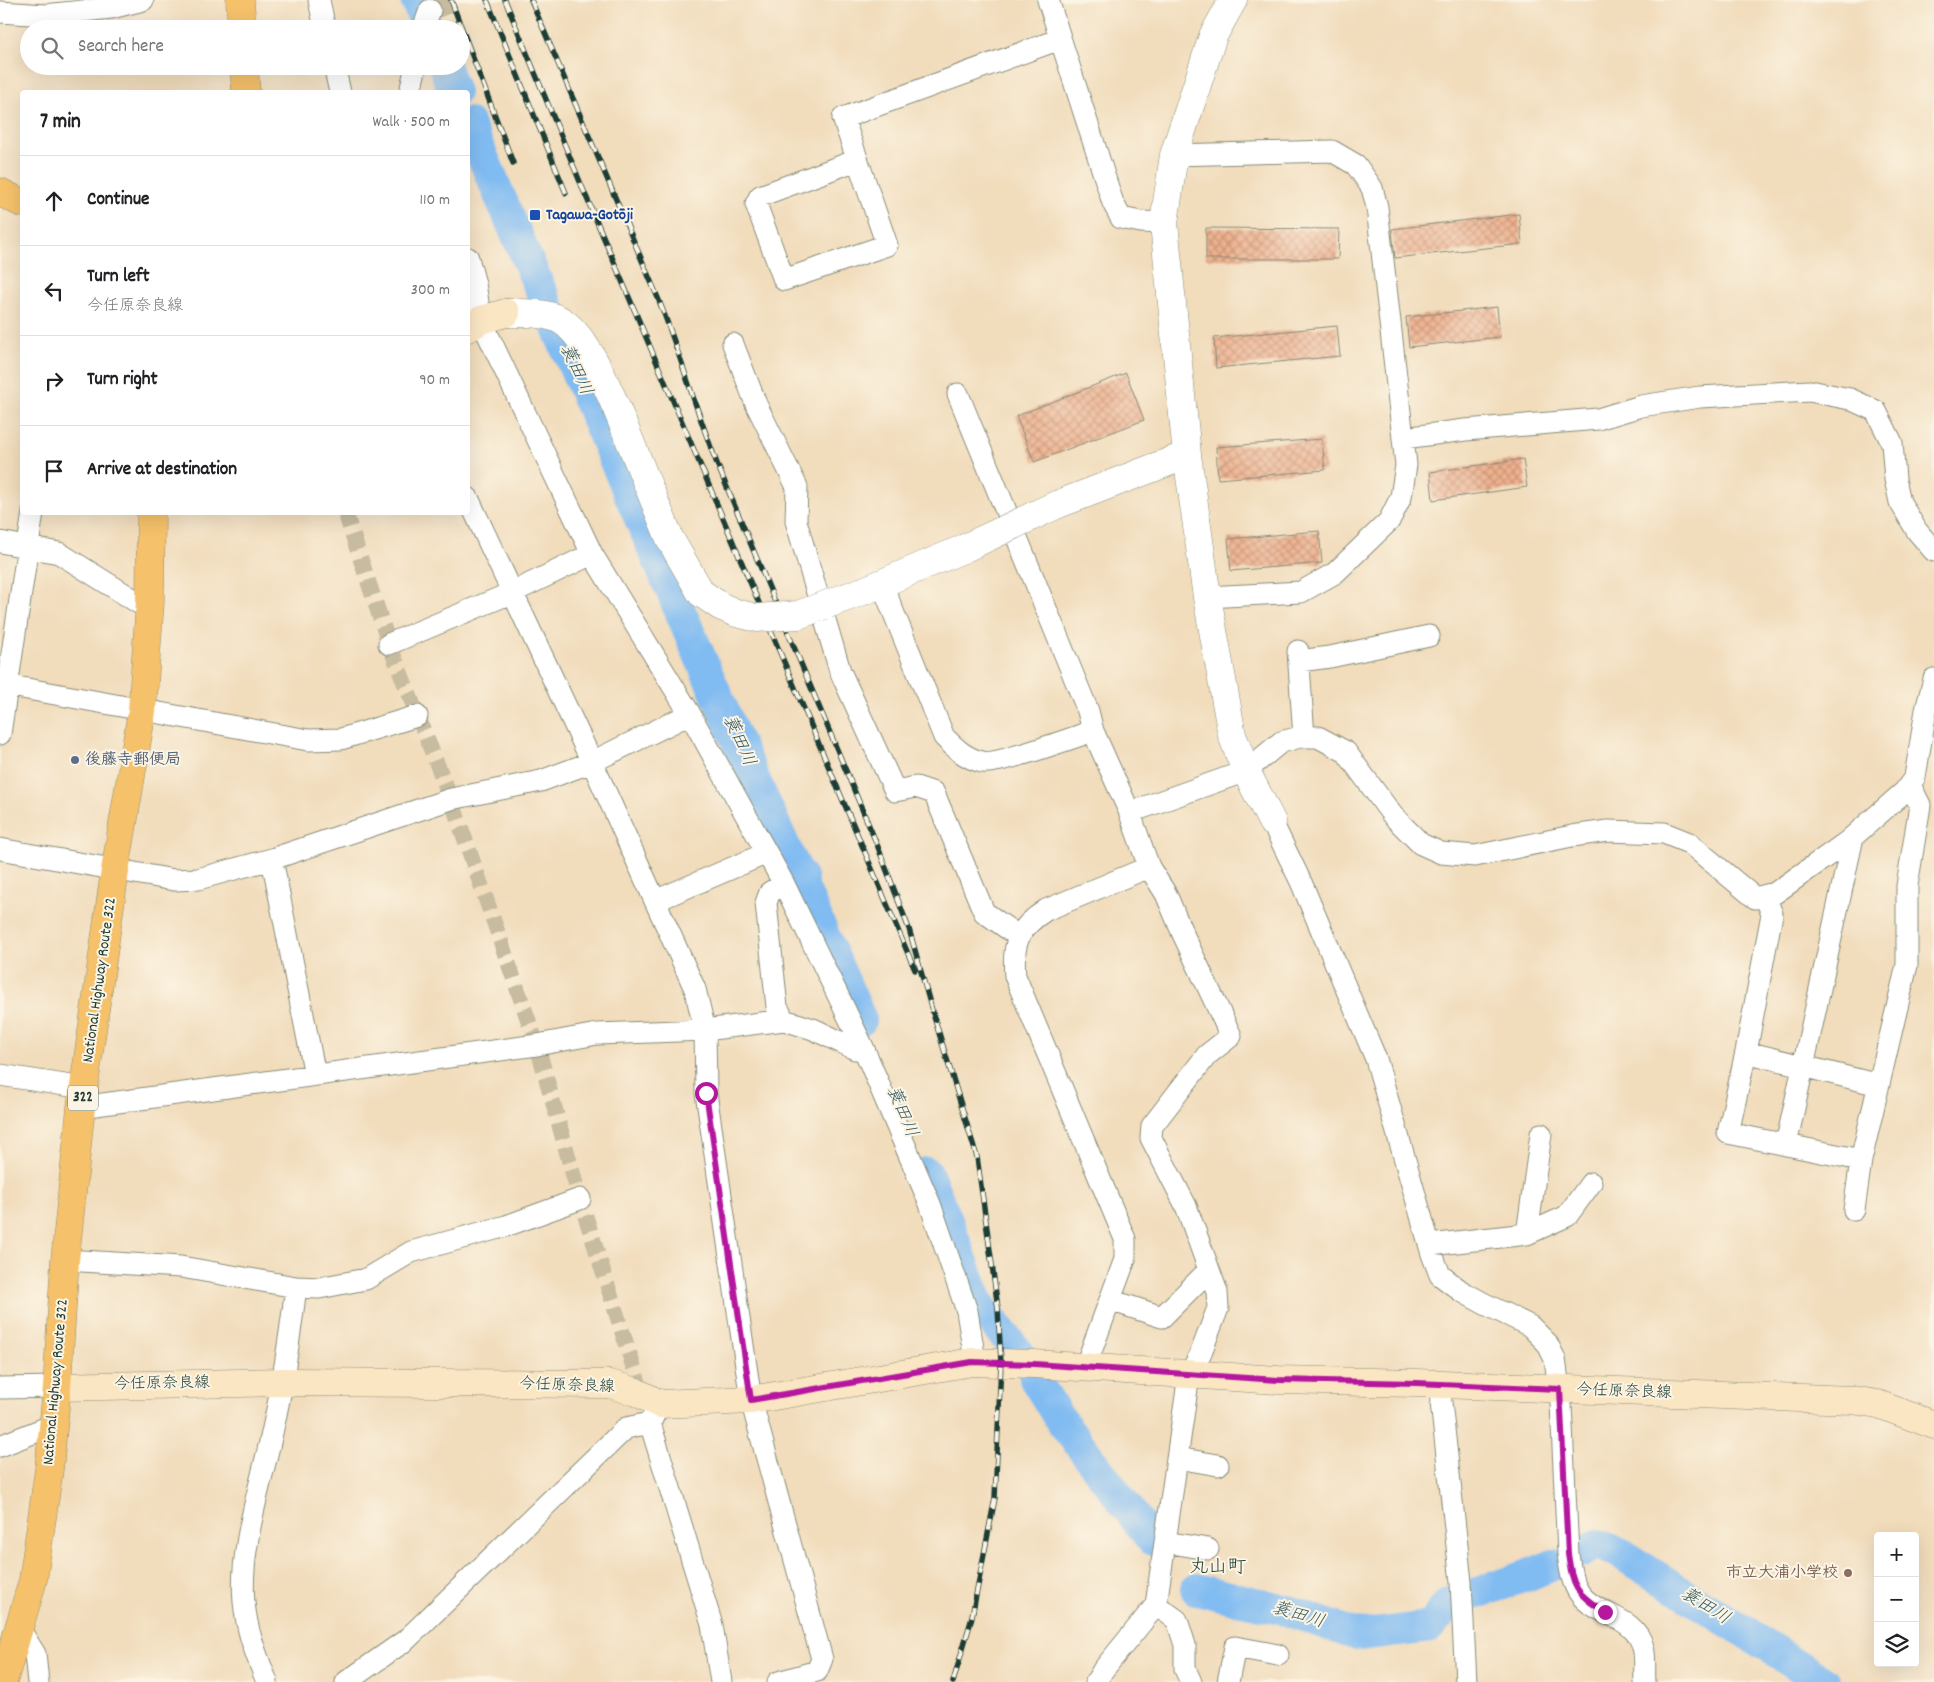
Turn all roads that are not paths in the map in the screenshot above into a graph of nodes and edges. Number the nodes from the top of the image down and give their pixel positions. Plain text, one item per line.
1 (144, 0) edge
2 (240, 0) edge
3 (319, 0) edge
4 (1048, 0) edge
5 (1233, 0) edge
6 (0, 12) edge
7 (241, 20) edge
8 (323, 20) edge
9 (1060, 39) junction
10 (245, 75) edge
11 (336, 75) edge
12 (246, 90) edge
13 (340, 90) edge
14 (1174, 155) junction
15 (857, 160) junction
16 (0, 192) edge
17 (20, 202) edge
18 (1164, 223) junction
19 (470, 265) edge
20 (485, 320) edge
21 (733, 344) dead end
22 (958, 394) dead end
23 (1404, 438) junction
24 (1187, 455) junction
25 (470, 502) edge
26 (33, 515) edge
27 (150, 515) edge
28 (0, 542) edge
29 (28, 548) junction
30 (1934, 551) edge
31 (592, 554) junction
32 (874, 587) junction
33 (511, 593) junction
34 (1207, 598) junction
35 (150, 610) junction
36 (1429, 636) dead end
37 (389, 644) dead end
38 (1934, 679) edge
39 (4, 685) edge
40 (142, 710) junction
41 (690, 714) junction
42 (417, 716) dead end
43 (1093, 731) junction
44 (0, 734) edge
45 (1304, 737) junction
46 (592, 762) junction
47 (1246, 771) junction
48 (1910, 785) junction
49 (1129, 811) junction
50 (1272, 822) joint
51 (1853, 837) junction
52 (0, 849) edge
53 (767, 852) junction
54 (272, 859) junction
55 (1149, 867) junction
56 (115, 871) junction
57 (784, 884) junction
58 (1765, 896) junction
59 (655, 901) junction
60 (1018, 936) junction
61 (784, 1020) junction
62 (705, 1030) junction
63 (863, 1047) junction
64 (1746, 1052) junction
65 (1803, 1066) junction
66 (0, 1075) edge
67 (315, 1075) junction
68 (1879, 1085) junction
69 (83, 1097) junction
70 (1541, 1134) dead end
71 (1786, 1145) junction
72 (1861, 1160) junction
73 (1591, 1183) dead end
74 (580, 1199) dead end
75 (1854, 1210) dead end
76 (1527, 1234) junction
77 (1430, 1245) junction
78 (65, 1260) junction
79 (1209, 1270) junction
80 (296, 1287) junction
81 (1110, 1300) junction
82 (972, 1362) junction
83 (1085, 1368) junction
84 (1189, 1375) junction
85 (283, 1382) junction
86 (1439, 1384) junction
87 (57, 1386) junction
88 (0, 1388) edge
89 (1560, 1389) junction
90 (751, 1400) junction
91 (655, 1414) junction
92 (1933, 1423) edge
93 (53, 1425) junction
94 (0, 1446) edge
95 (1177, 1458) junction
96 (1218, 1465) dead end
97 (1165, 1542) junction
98 (1208, 1549) dead end
99 (1156, 1605) junction
100 (19, 1628) junction
101 (1278, 1656) dead end
102 (3, 1682) edge
103 (38, 1682) edge
104 (267, 1682) edge
105 (346, 1682) edge
106 (721, 1682) edge
107 (778, 1682) edge
108 (1096, 1682) edge
109 (1191, 1682) edge
110 (1228, 1682) edge
111 (1466, 1682) edge
112 (1645, 1682) edge

1 - 6 street
2 - 7 main road
3 - 8 street
4 - 9 street
5 - 14 street
9 - 15 street
9 - 18 street
10 - 12 main road
11 - 13 street
14 - 18 street
14 - 23 street
15 - 15 street
16 - 17 main road
18 - 24 street
19 - 20 street
20 - 31 street
20 - 32 street, bridge
21 - 60 street
22 - 43 street
23 - 30 street
23 - 34 street
24 - 32 street, bridge
24 - 34 street
25 - 33 street
26 - 29 street
27 - 35 main road, National Highway Route 322 / 322
28 - 29 street
29 - 35 street
29 - 39 street
31 - 33 street
31 - 41 street
32 - 43 street
33 - 37 street
33 - 46 street
34 - 47 street
35 - 40 main road, National Highway Route 322 / 322
36 - 45 street
38 - 48 street
39 - 40 street
39 - 44 street
40 - 42 street
40 - 56 main road, National Highway Route 322 / 322
41 - 46 street
41 - 53 street
43 - 49 street
45 - 47 street
45 - 58 street
46 - 54 street
46 - 59 street
47 - 49 street
47 - 50 street
48 - 51 street
48 - 68 street
49 - 55 street
50 - 77 street
51 - 58 street
51 - 65 street
52 - 56 street
53 - 57 street
53 - 59 street
54 - 56 street
54 - 67 street
55 - 60 street
55 - 79 street
56 - 69 main road, National Highway Route 322 / 322
57 - 61 street
57 - 63 street
58 - 64 street
59 - 62 street
60 - 81 street
61 - 62 street
61 - 63 street
62 - 67 street
62 - 90 street
63 - 82 street
64 - 65 street
64 - 71 street
65 - 68 street
65 - 71 street
66 - 69 street
67 - 69 street
68 - 72 street
69 - 78 main road, National Highway Route 322 / 322
70 - 76 street
71 - 72 street
72 - 75 street
73 - 76 street
74 - 80 street
76 - 77 street
77 - 89 street
78 - 80 street
78 - 87 main road, National Highway Route 322 / 322
79 - 81 street
79 - 84 street
80 - 85 street
81 - 83 street
82 - 83 main road, 今任原奈良線
82 - 90 main road, 今任原奈良線
83 - 84 main road, 今任原奈良線
84 - 86 main road, 今任原奈良線
84 - 95 street
85 - 87 main road, 今任原奈良線
85 - 91 main road, 今任原奈良線
85 - 104 street
86 - 89 main road, 今任原奈良線
86 - 111 street
87 - 88 street
87 - 93 main road, National Highway Route 322 / 322
89 - 92 main road, 今任原奈良線
89 - 112 street
90 - 91 main road, 今任原奈良線
90 - 107 street
91 - 105 street
91 - 106 street
93 - 94 street
93 - 100 main road, National Highway Route 322 / 322
95 - 96 street
95 - 97 street
97 - 98 street
97 - 99 street
99 - 108 street
99 - 109 street
100 - 102 main road, National Highway Route 322 / 322
100 - 103 street
101 - 110 street

